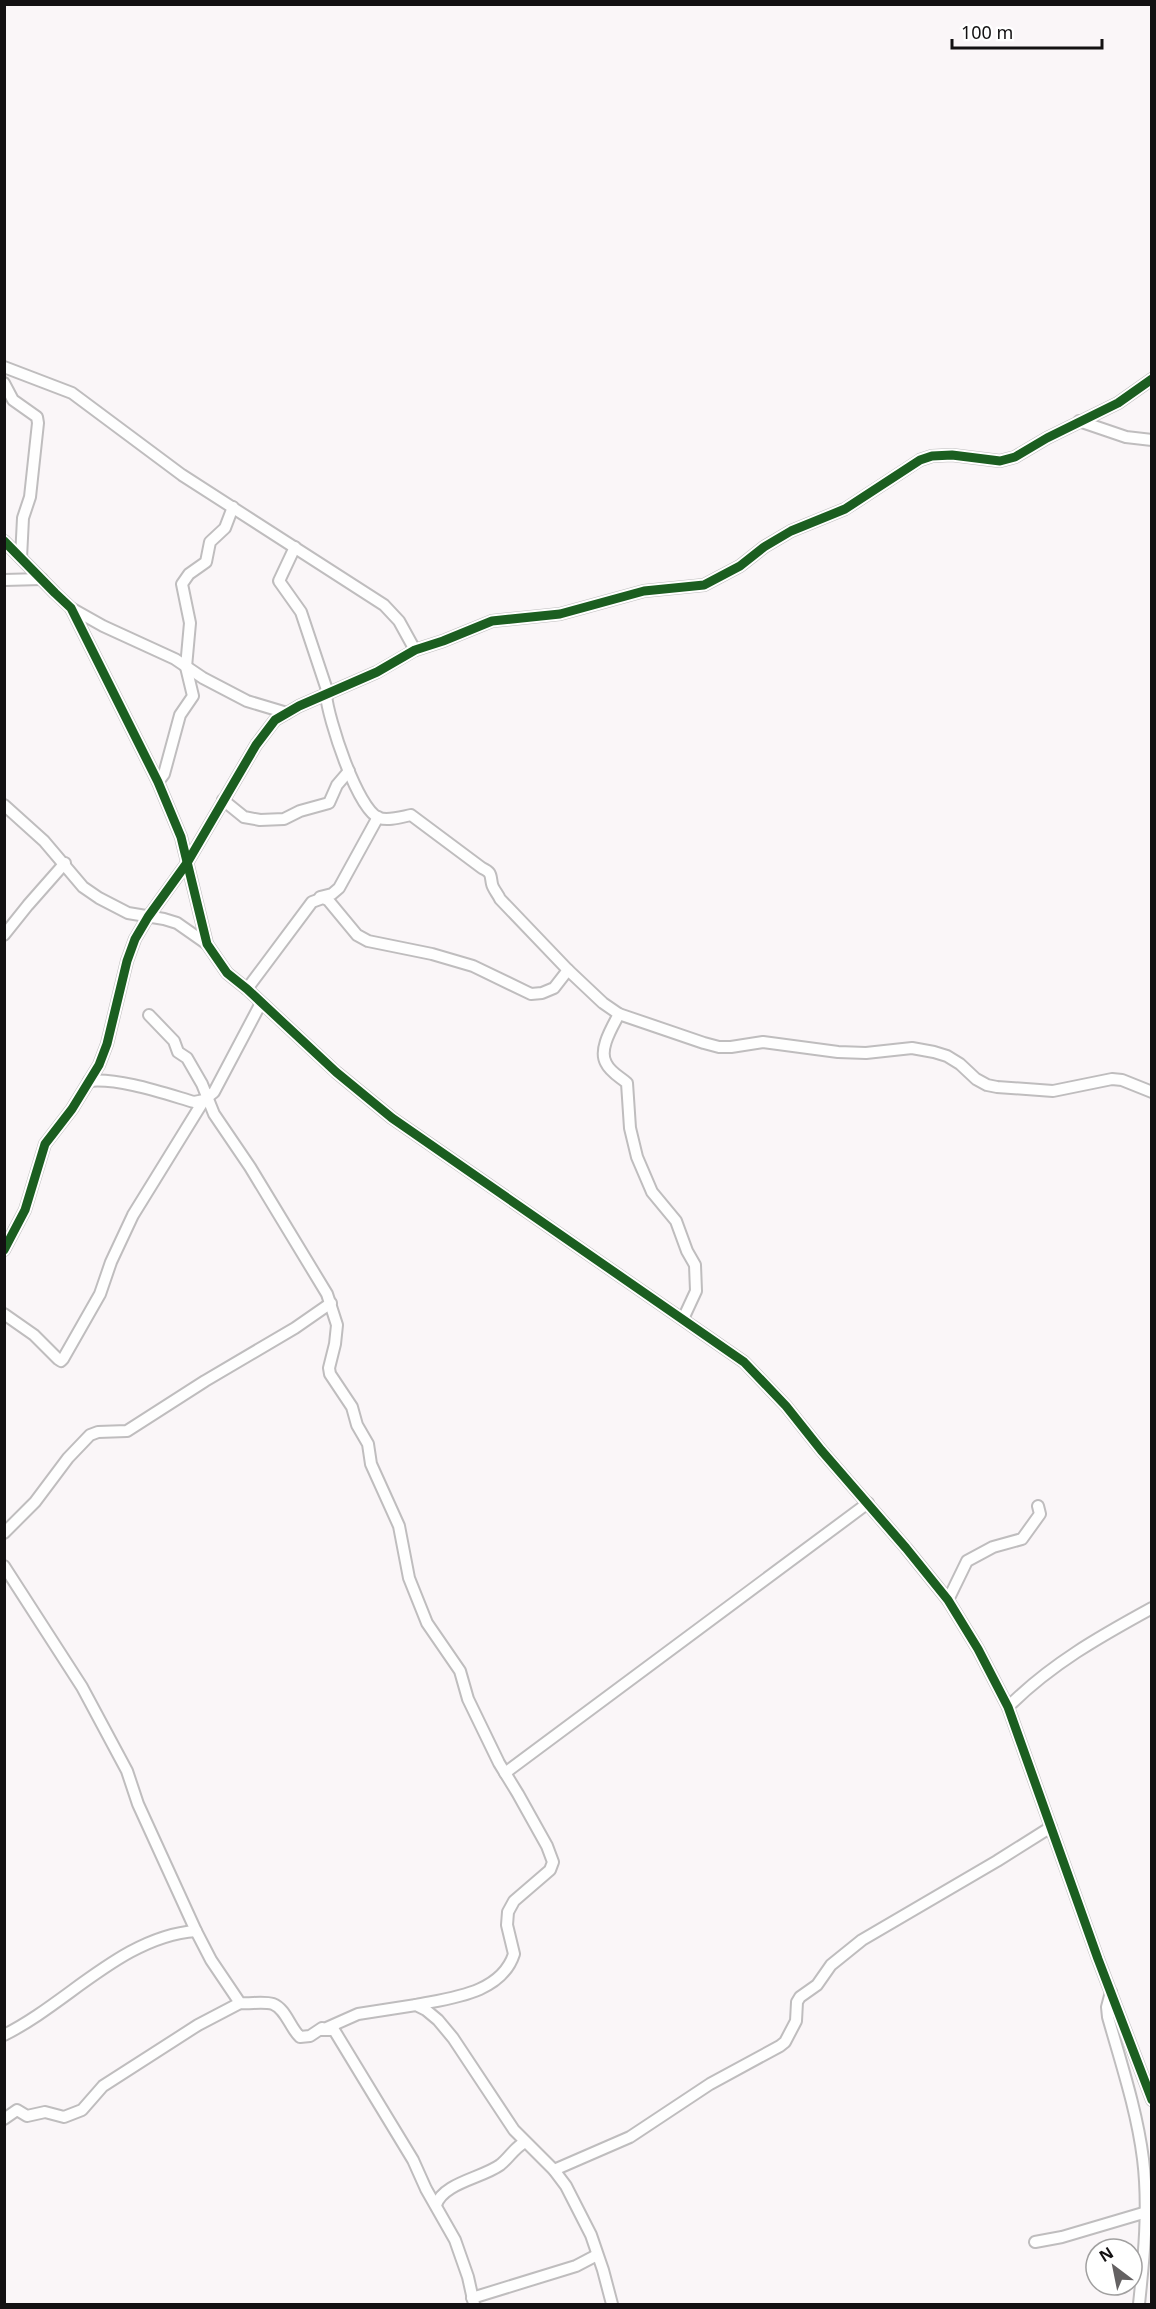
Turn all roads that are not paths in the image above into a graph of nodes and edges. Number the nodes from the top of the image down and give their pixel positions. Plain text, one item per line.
1 (4, 367) edge
2 (1152, 379) edge
3 (4, 383) edge
4 (1079, 421) junction
5 (1152, 440) edge
6 (233, 507) junction
7 (4, 541) edge
8 (295, 547) junction
9 (21, 558) junction
10 (42, 579) junction
11 (4, 580) edge
12 (71, 608) junction
13 (415, 650) junction
14 (186, 667) junction
15 (327, 694) junction
16 (287, 713) junction
17 (349, 771) junction
18 (158, 782) junction
19 (223, 800) junction
20 (4, 805) edge
21 (378, 817) junction
22 (65, 863) junction
23 (187, 863) junction
24 (317, 899) junction
25 (148, 917) junction
26 (4, 935) edge
27 (207, 944) junction
28 (567, 970) junction
29 (248, 989) junction
30 (261, 1003) junction
31 (619, 1014) junction
32 (149, 1015) dead end
33 (89, 1081) junction
34 (1152, 1092) edge
35 (206, 1099) junction
36 (4, 1250) edge
37 (331, 1303) junction
38 (4, 1314) edge
39 (683, 1319) junction
40 (868, 1503) junction
41 (1038, 1506) dead end
42 (4, 1533) edge
43 (4, 1566) edge
44 (948, 1600) junction
45 (1152, 1608) edge
46 (1008, 1707) junction
47 (505, 1773) junction
48 (1051, 1827) junction
49 (196, 1932) junction
50 (1112, 1992) junction
51 (240, 2003) junction
52 (416, 2005) junction
53 (322, 2030) junction
54 (4, 2035) edge
55 (1152, 2100) edge
56 (4, 2119) edge
57 (525, 2142) junction
58 (554, 2170) junction
59 (436, 2205) junction
60 (1148, 2211) edge
61 (1035, 2242) dead end
62 (597, 2255) junction
63 (473, 2301) edge
64 (612, 2304) edge
65 (1139, 2304) edge

1 - 6 street
2 - 4 street
3 - 9 street
4 - 5 street
4 - 13 street
6 - 8 street
6 - 14 street
7 - 9 street
8 - 13 street
8 - 15 street
9 - 10 street
10 - 11 street
10 - 12 street
12 - 14 street
12 - 18 street
13 - 15 street
14 - 16 street
14 - 18 street
15 - 16 street
15 - 17 street
16 - 19 street
17 - 19 street
17 - 21 street
18 - 23 street
19 - 23 street
20 - 22 street
21 - 24 street
21 - 28 street
22 - 25 street
22 - 26 street
23 - 25 street
23 - 27 street
24 - 28 street
24 - 29 street
25 - 27 street
25 - 33 street
27 - 29 street
28 - 31 street
29 - 30 street
30 - 35 street
30 - 39 street
31 - 34 street
31 - 39 street
32 - 35 street
33 - 35 street
33 - 36 street
35 - 37 street
35 - 38 street
37 - 42 street
37 - 47 street
39 - 40 street
40 - 44 street
40 - 47 street
41 - 44 street
43 - 49 street
44 - 46 street
45 - 46 street
46 - 48 street
47 - 52 street
48 - 50 street
48 - 58 street
49 - 51 street
49 - 54 street
50 - 55 street
50 - 60 street
51 - 53 street
51 - 56 street
52 - 53 street
52 - 57 street
53 - 59 street
57 - 58 street
57 - 59 street
58 - 62 street
59 - 63 street
60 - 61 street
60 - 65 street
62 - 63 street
62 - 64 street

